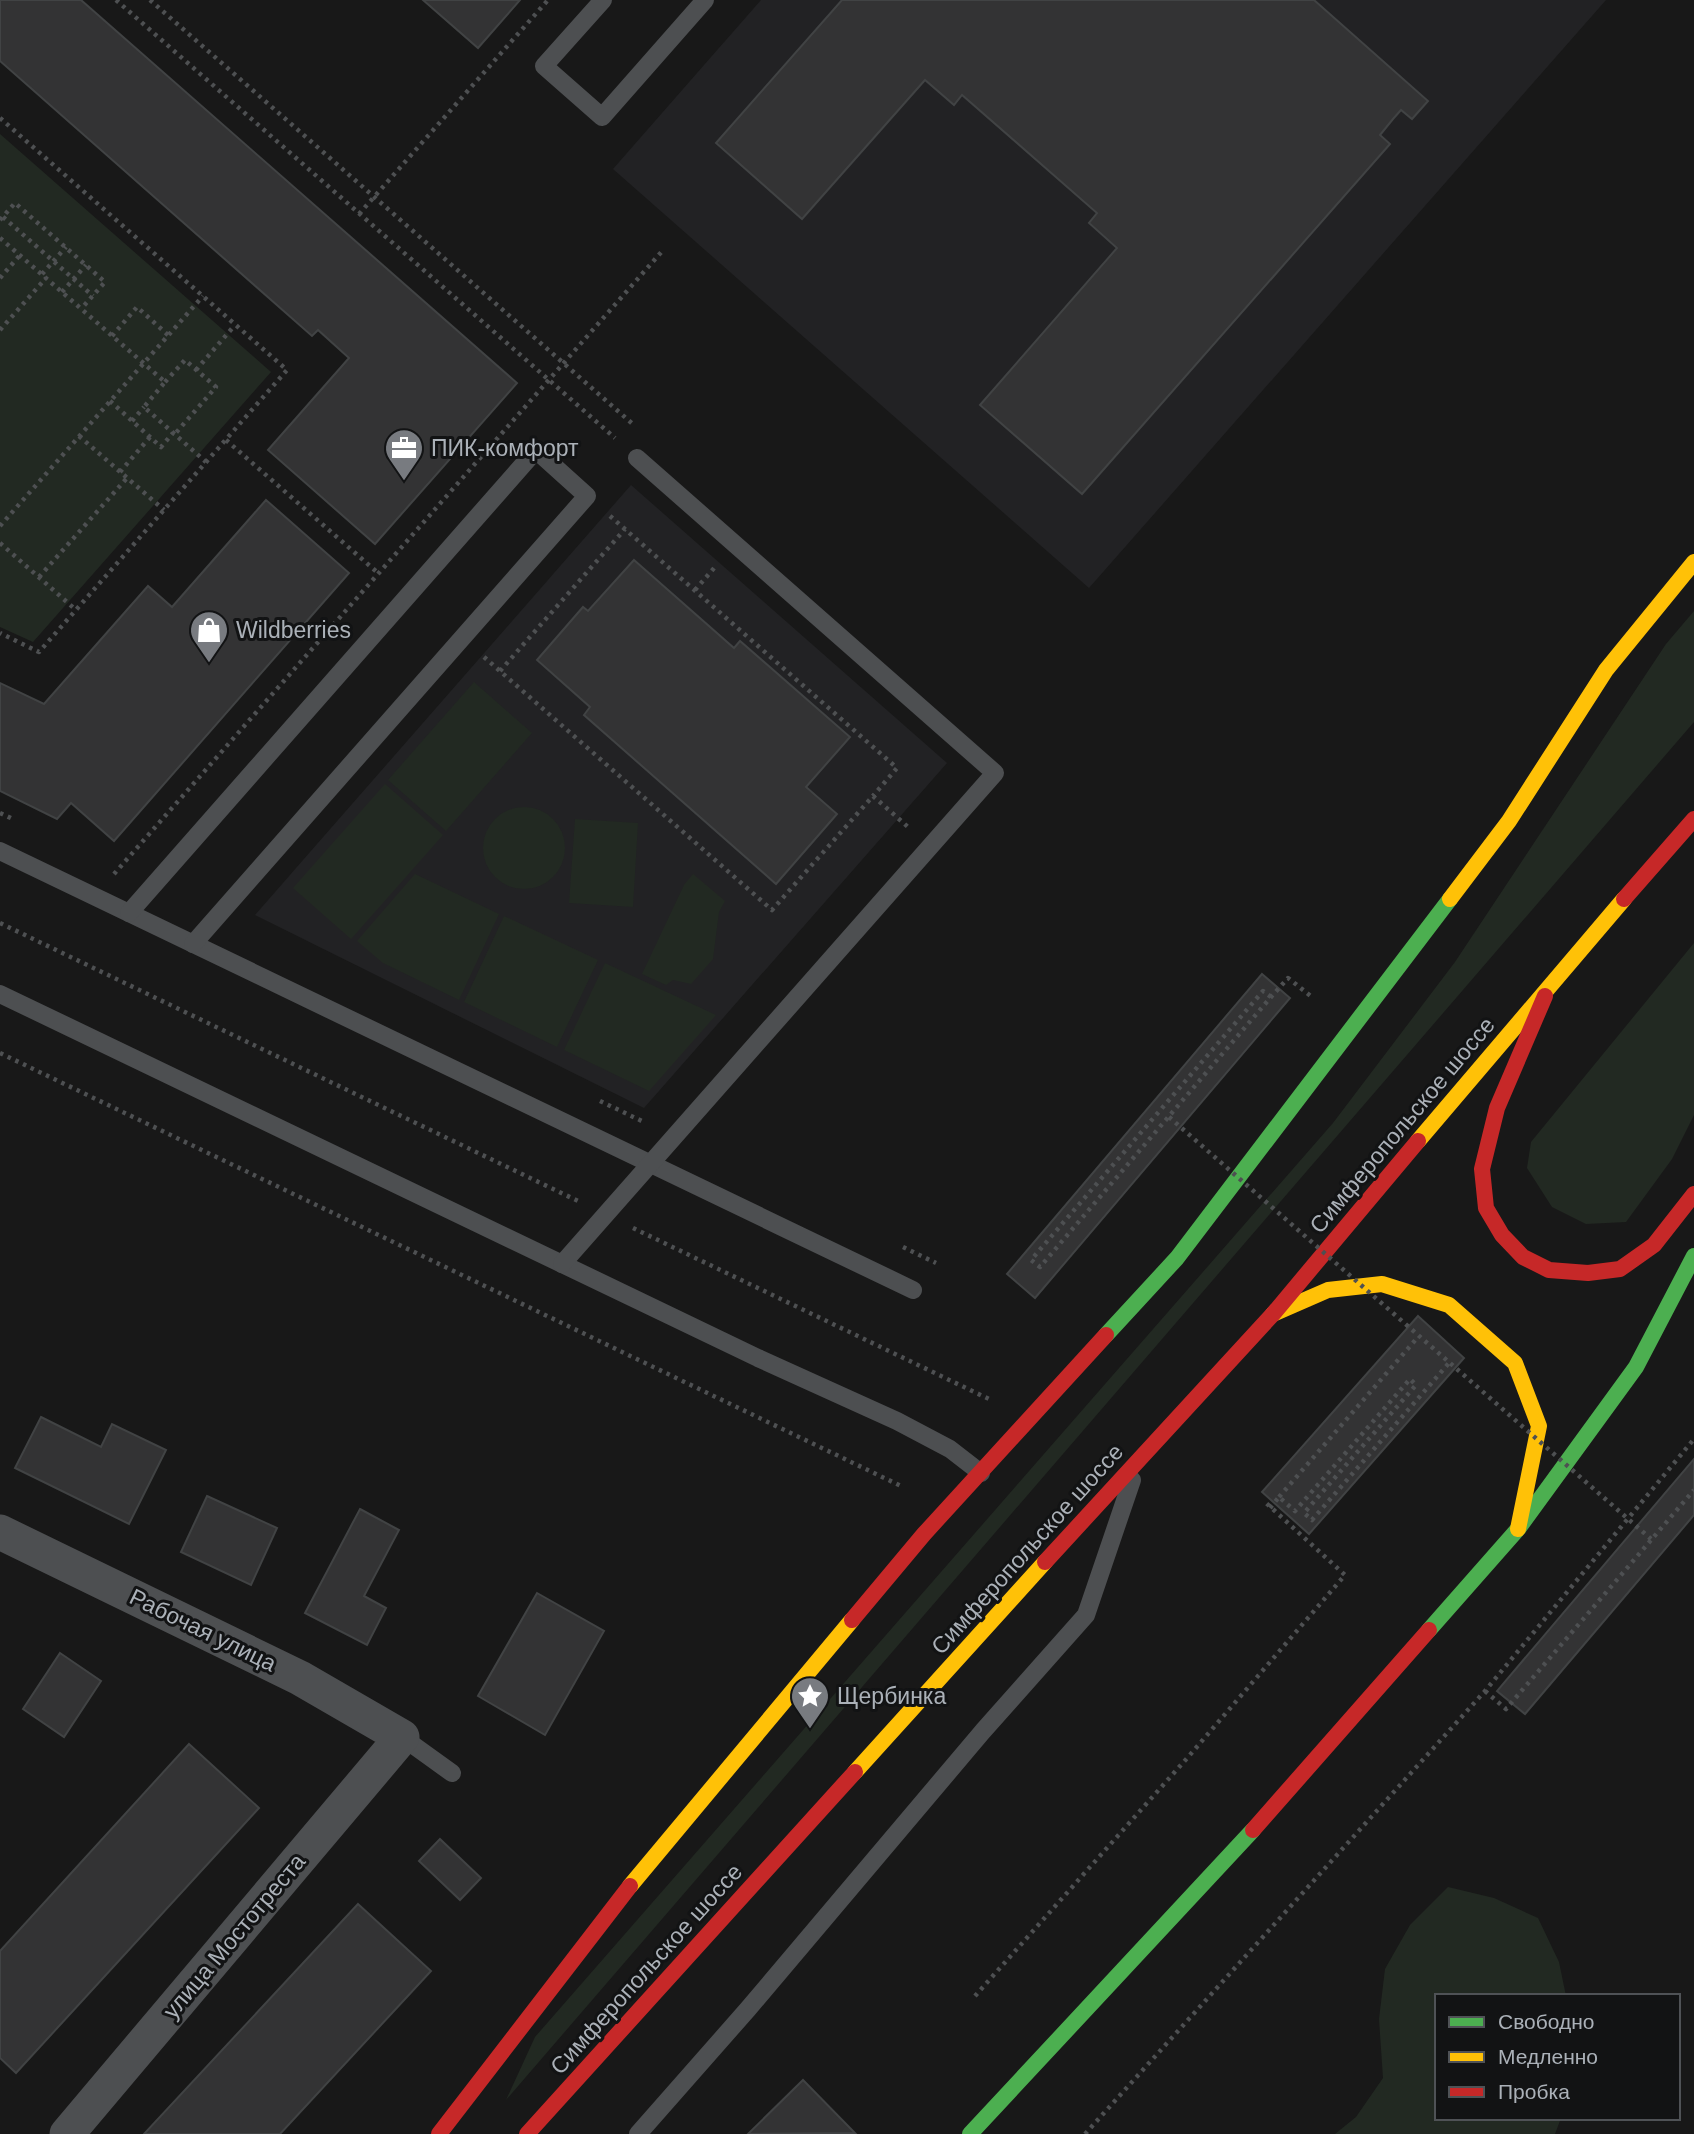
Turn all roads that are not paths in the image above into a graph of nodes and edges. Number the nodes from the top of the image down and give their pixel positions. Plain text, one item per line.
1 (603, 0) edge
2 (705, 0) edge
3 (637, 458) road end
4 (1694, 562) edge
5 (1694, 819) edge
6 (0, 851) edge
7 (128, 913) junction
8 (193, 944) junction
9 (1550, 984) junction
10 (0, 994) edge
11 (650, 1164) junction
12 (1694, 1194) edge
13 (1694, 1256) edge
14 (562, 1264) junction
15 (913, 1290) dead end
16 (1273, 1314) junction
17 (1140, 1457) junction
18 (981, 1474) junction
19 (1518, 1529) junction
20 (0, 1532) edge
21 (402, 1737) junction
22 (452, 1773) dead end
23 (66, 2134) edge
24 (439, 2134) edge
25 (527, 2134) edge
26 (638, 2134) edge
27 (970, 2134) edge

1 - 2 lane
3 - 11 lane
4 - 18 main road
5 - 9 main road, Симферопольское шоссе
6 - 7 lane
7 - 8 lane
7 - 8 lane
8 - 11 lane
9 - 12 main road
9 - 16 main road, Симферопольское шоссе
10 - 14 lane
11 - 14 lane
11 - 15 lane
13 - 19 main road
14 - 18 lane
16 - 17 main road, Симферопольское шоссе
16 - 19 main road
17 - 25 main road, Симферопольское шоссе
17 - 26 lane
18 - 24 main road
19 - 27 main road
20 - 21 street, Рабочая улица
21 - 22 lane
21 - 23 street, улица Мостотреста

